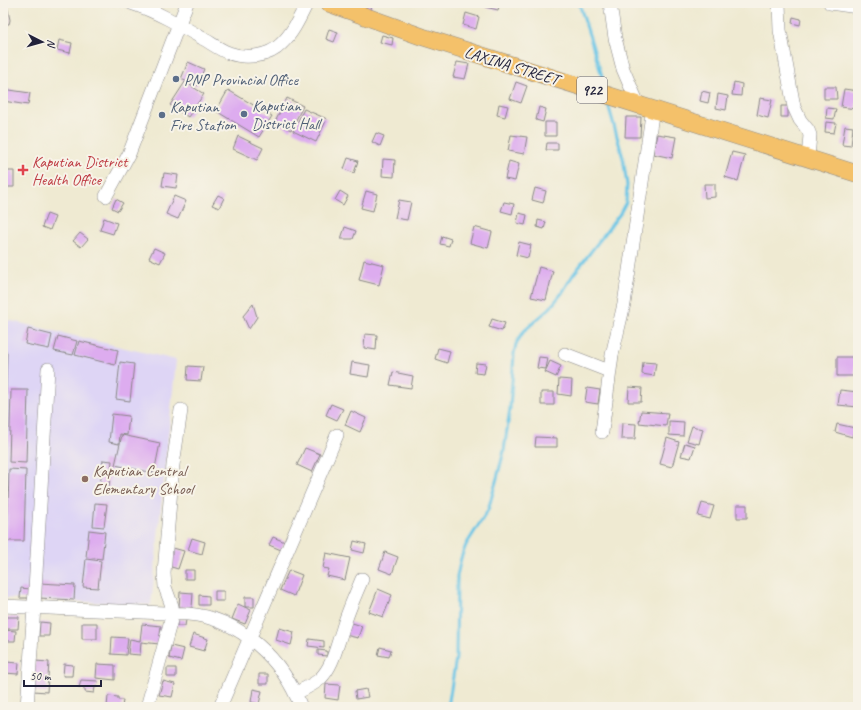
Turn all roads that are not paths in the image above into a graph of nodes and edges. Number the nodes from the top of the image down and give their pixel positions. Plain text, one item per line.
1 (131, 3) edge
2 (187, 3) edge
3 (307, 3) edge
4 (328, 3) edge
5 (610, 3) edge
6 (779, 3) edge
7 (830, 3) edge
8 (858, 7) edge
9 (179, 25) junction
10 (646, 106) junction
11 (808, 158) junction
12 (858, 174) edge
13 (106, 196) dead end
14 (565, 354) dead end
15 (48, 369) dead end
16 (609, 371) junction
17 (181, 410) dead end
18 (602, 432) dead end
19 (337, 436) dead end
20 (362, 579) dead end
21 (3, 606) edge
22 (34, 607) junction
23 (173, 613) junction
24 (249, 638) junction
25 (296, 693) junction
26 (27, 707) edge
27 (147, 707) edge
28 (220, 707) edge
29 (301, 707) edge

1 - 9 street
2 - 9 street
3 - 9 street
4 - 10 main road, LAXINA STREET / 922
5 - 10 street
6 - 11 street
7 - 8 street
9 - 13 street
10 - 11 main road, LAXINA STREET / 922
10 - 16 street
11 - 12 main road, LAXINA STREET / 922
14 - 16 street
15 - 22 street
16 - 18 street
17 - 23 street
19 - 24 street
20 - 25 street
21 - 22 street
22 - 23 street
22 - 26 street
23 - 24 street
23 - 27 street
24 - 25 street
24 - 28 street
25 - 29 street

